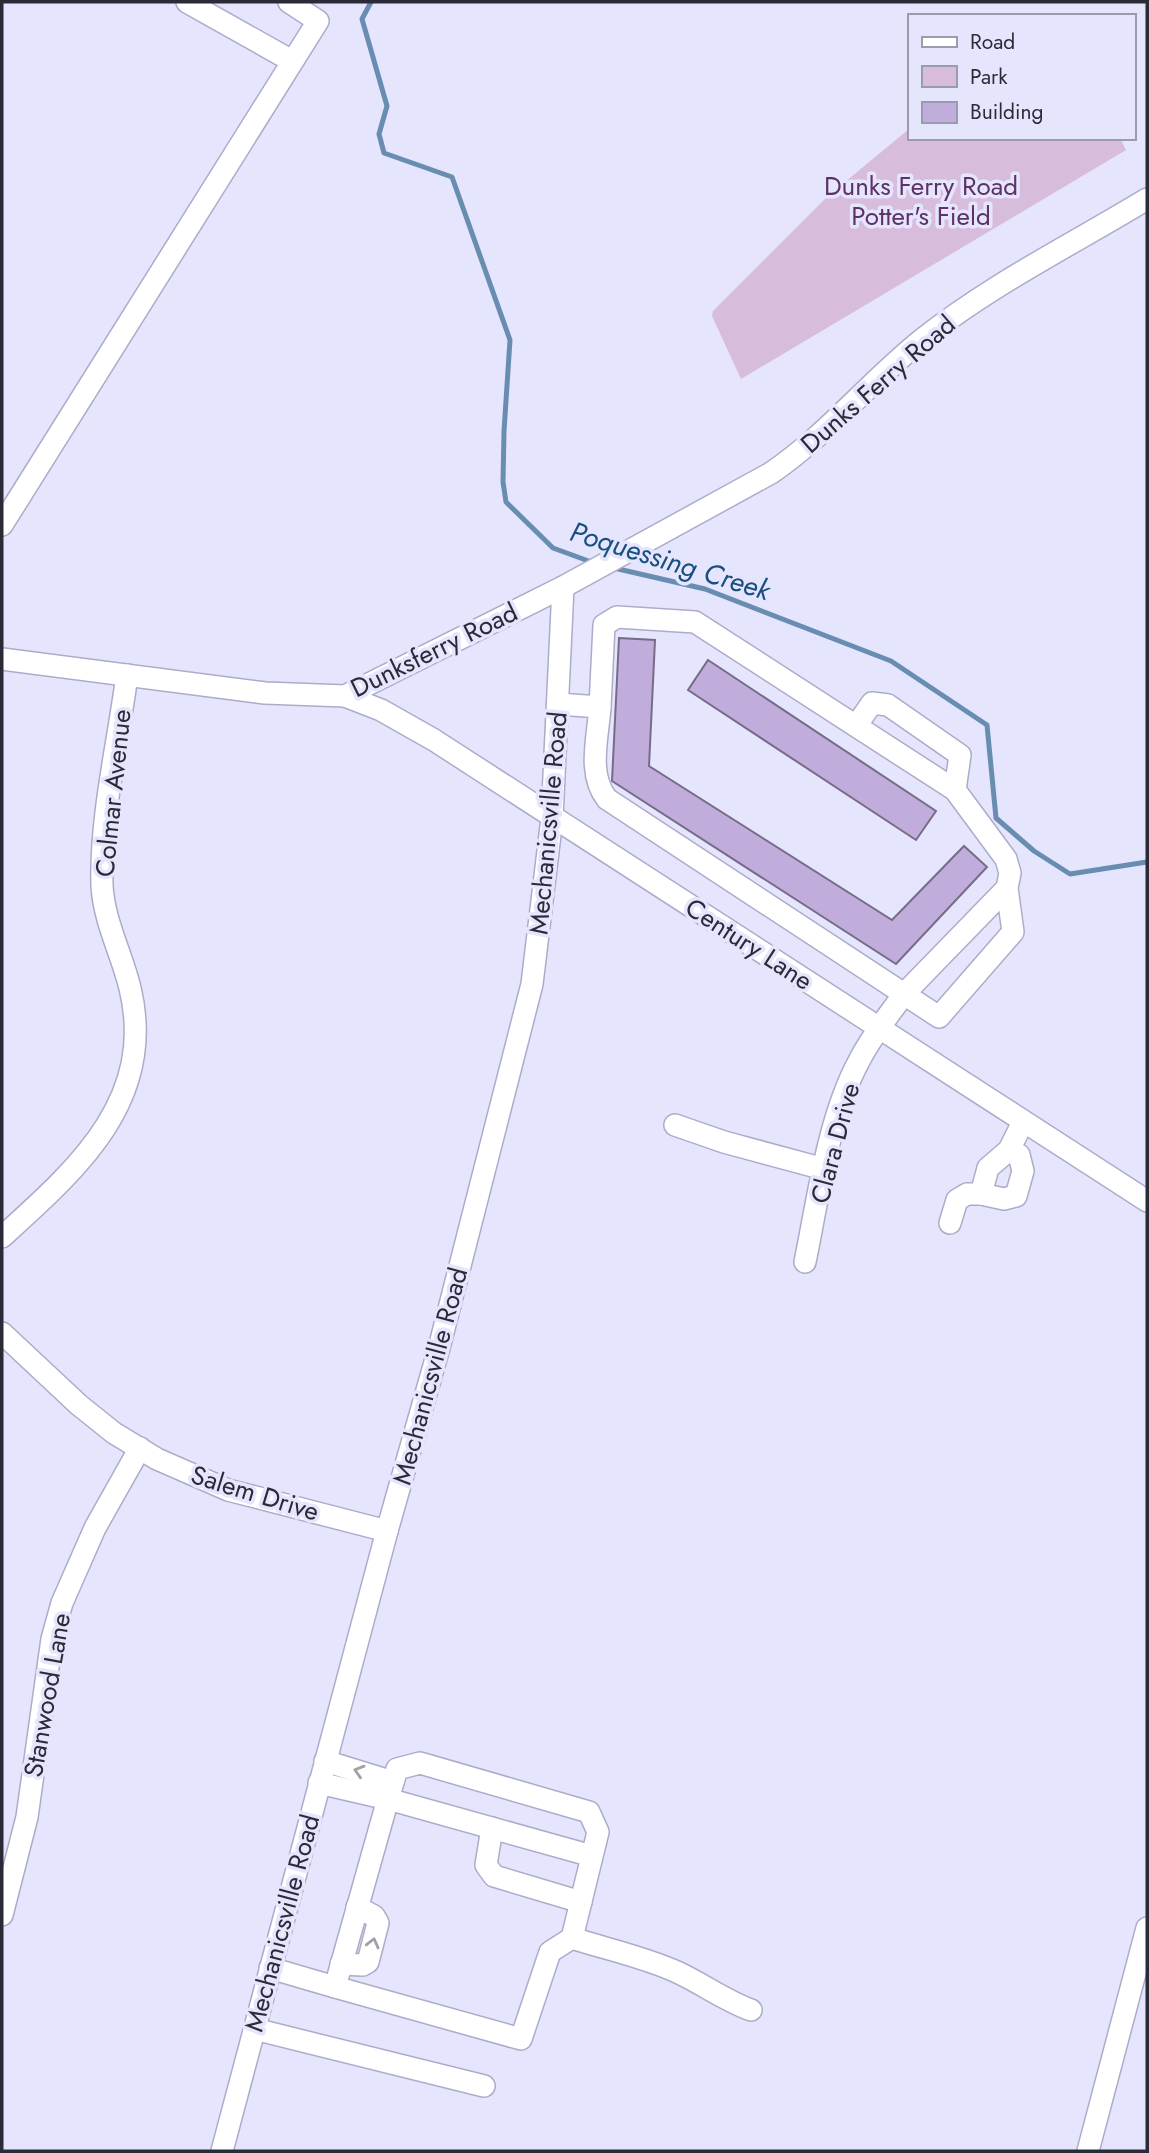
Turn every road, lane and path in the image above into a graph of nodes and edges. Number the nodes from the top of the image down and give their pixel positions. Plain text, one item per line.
1 (187, 2) edge
2 (289, 2) edge
3 (218, 10) edge
4 (292, 61) junction
5 (1147, 199) edge
6 (2, 525) edge
7 (643, 544) joint
8 (564, 587) junction
9 (2, 659) edge
10 (127, 675) junction
11 (345, 696) junction
12 (558, 704) junction
13 (600, 707) junction
14 (856, 726) junction
15 (956, 790) junction
16 (552, 818) junction
17 (1007, 888) junction
18 (904, 995) junction
19 (878, 1029) junction
20 (1023, 1122) junction
21 (675, 1125) dead end
22 (1009, 1150) junction
23 (824, 1169) junction
24 (981, 1194) junction
25 (1147, 1201) edge
26 (950, 1223) dead end
27 (2, 1237) edge
28 (805, 1262) dead end
29 (2, 1333) edge
30 (140, 1448) junction
31 (387, 1531) junction
32 (325, 1761) junction
33 (319, 1783) junction
34 (390, 1790) junction
35 (492, 1828) junction
36 (592, 1856) junction
37 (581, 1902) junction
38 (2, 1915) edge
39 (1147, 1928) edge
40 (572, 1938) junction
41 (270, 1968) junction
42 (335, 1986) junction
43 (751, 2010) dead end
44 (254, 2029) junction
45 (484, 2086) dead end
46 (222, 2151) edge
47 (1088, 2151) edge

1 - 3 street
2 - 4 street
3 - 4 street
4 - 6 street
5 - 7 street, Dunks Ferry Road
7 - 8 street, Dunksferry Road
8 - 11 street, Dunksferry Road
8 - 12 street, Mechanicsville Road
9 - 10 street, Dunksferry Road
10 - 11 street, Dunksferry Road
10 - 27 street, Colmar Avenue
11 - 16 street, Century Lane
12 - 13 street
12 - 16 street, Mechanicsville Road
13 - 14 street
13 - 18 street
14 - 15 street
14 - 15 street
15 - 17 street
16 - 19 street, Century Lane
16 - 31 street, Mechanicsville Road
17 - 18 street, Clara Drive
17 - 18 street
18 - 19 street, Clara Drive
19 - 20 street, Century Lane
19 - 23 street, Clara Drive
20 - 22 street
20 - 25 street, Century Lane
21 - 23 street
22 - 24 street
22 - 24 street
23 - 28 street, Clara Drive
24 - 26 street
29 - 30 street, Salem Drive
30 - 31 street, Salem Drive
30 - 38 street, Stanwood Lane
31 - 32 street, Mechanicsville Road
32 - 33 street, Mechanicsville Road
34 -> 32 street
33 - 34 street
33 - 41 street, Mechanicsville Road
34 - 35 street
34 - 36 street
34 - 42 street
35 - 36 street
35 - 37 street
36 - 37 street
37 - 40 street
39 - 47 street
40 - 42 street
40 - 43 street
41 - 42 street
41 - 44 street, Mechanicsville Road
44 - 45 street
44 - 46 street, Mechanicsville Road

